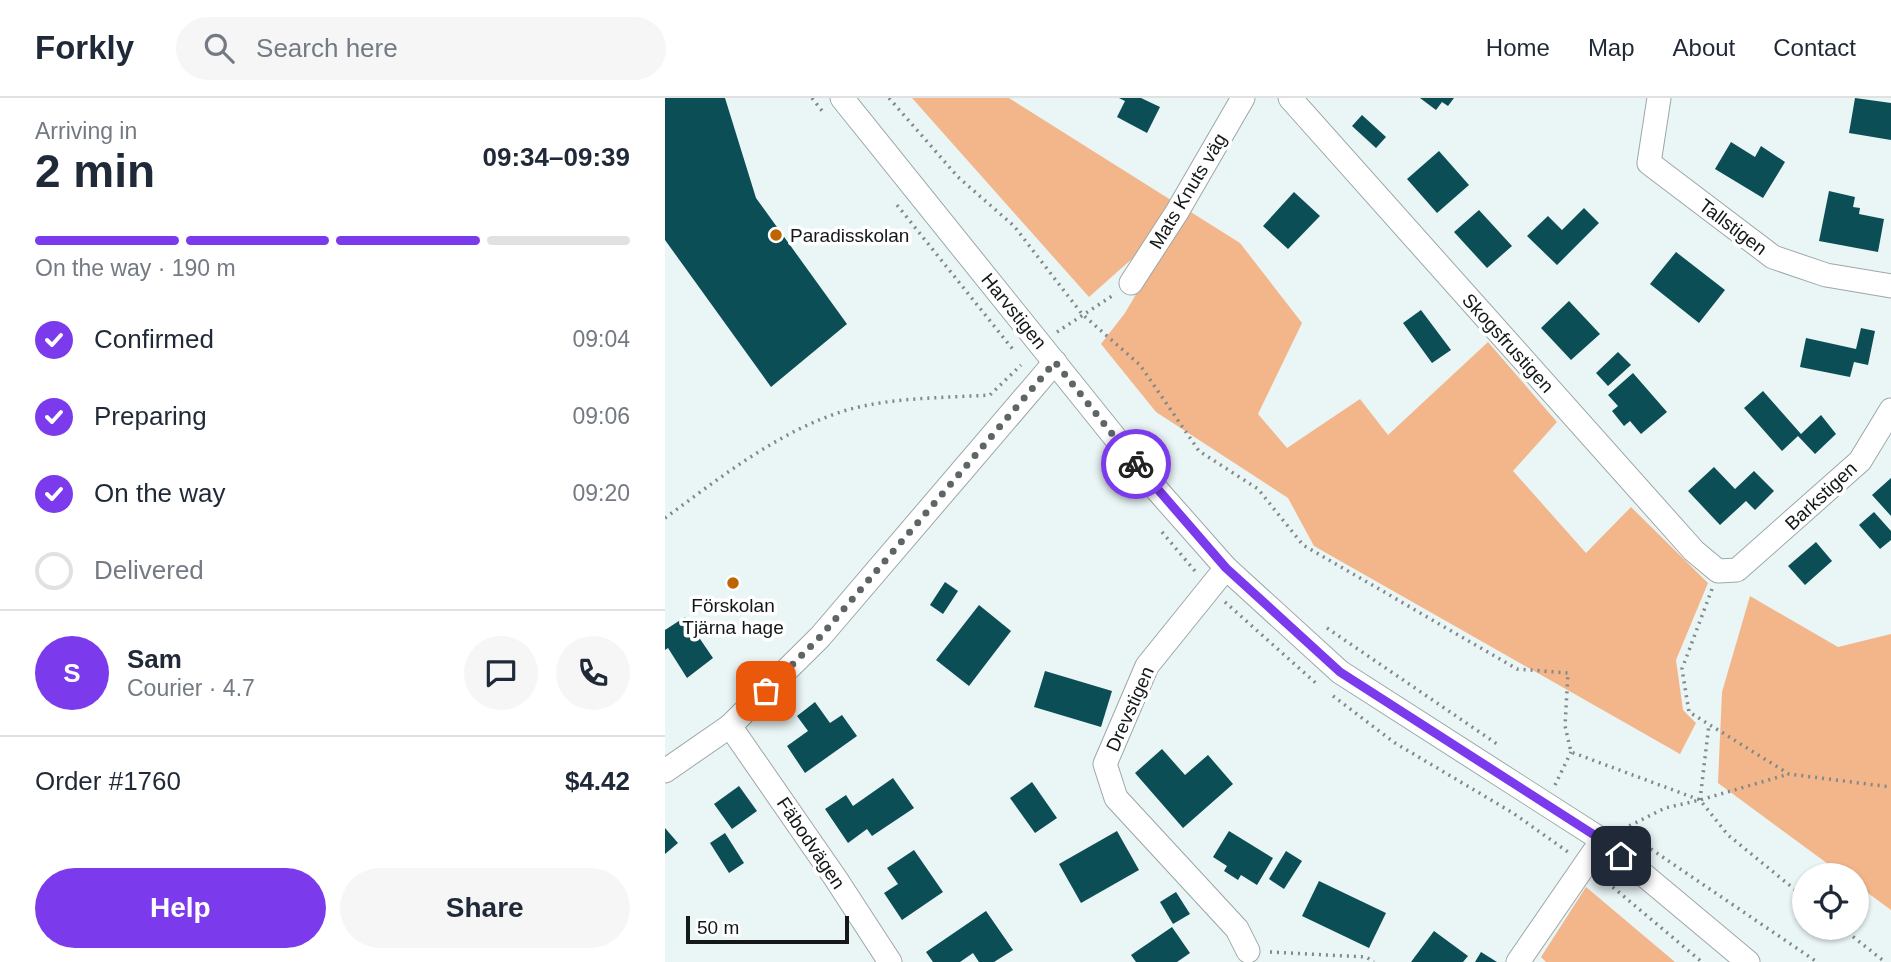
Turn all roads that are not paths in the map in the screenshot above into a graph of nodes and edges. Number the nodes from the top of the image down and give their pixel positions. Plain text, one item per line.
1 (842, 98) edge
2 (1243, 98) edge
3 (1290, 98) edge
4 (1659, 98) edge
5 (1131, 283) road end
6 (1891, 286) edge
7 (1048, 353) junction
8 (1891, 410) edge
9 (1226, 568) junction
10 (1727, 570) joint
11 (730, 726) junction
12 (665, 771) edge
13 (1612, 835) junction
14 (1248, 951) road end
15 (890, 962) edge
16 (1518, 962) edge
17 (1748, 962) edge

1 - 7 street, Harvstigen
2 - 5 street, Mats Knuts väg
3 - 10 street, Skogsfrustigen
4 - 6 street, Tallstigen
7 - 9 street, Harvstigen
7 - 11 street
8 - 10 street, Barkstigen
9 - 13 street, Harvstigen
9 - 14 street, Drevstigen
11 - 12 street
11 - 15 street, Fäbodvägen
13 - 16 street
13 - 17 street, Harvstigen

